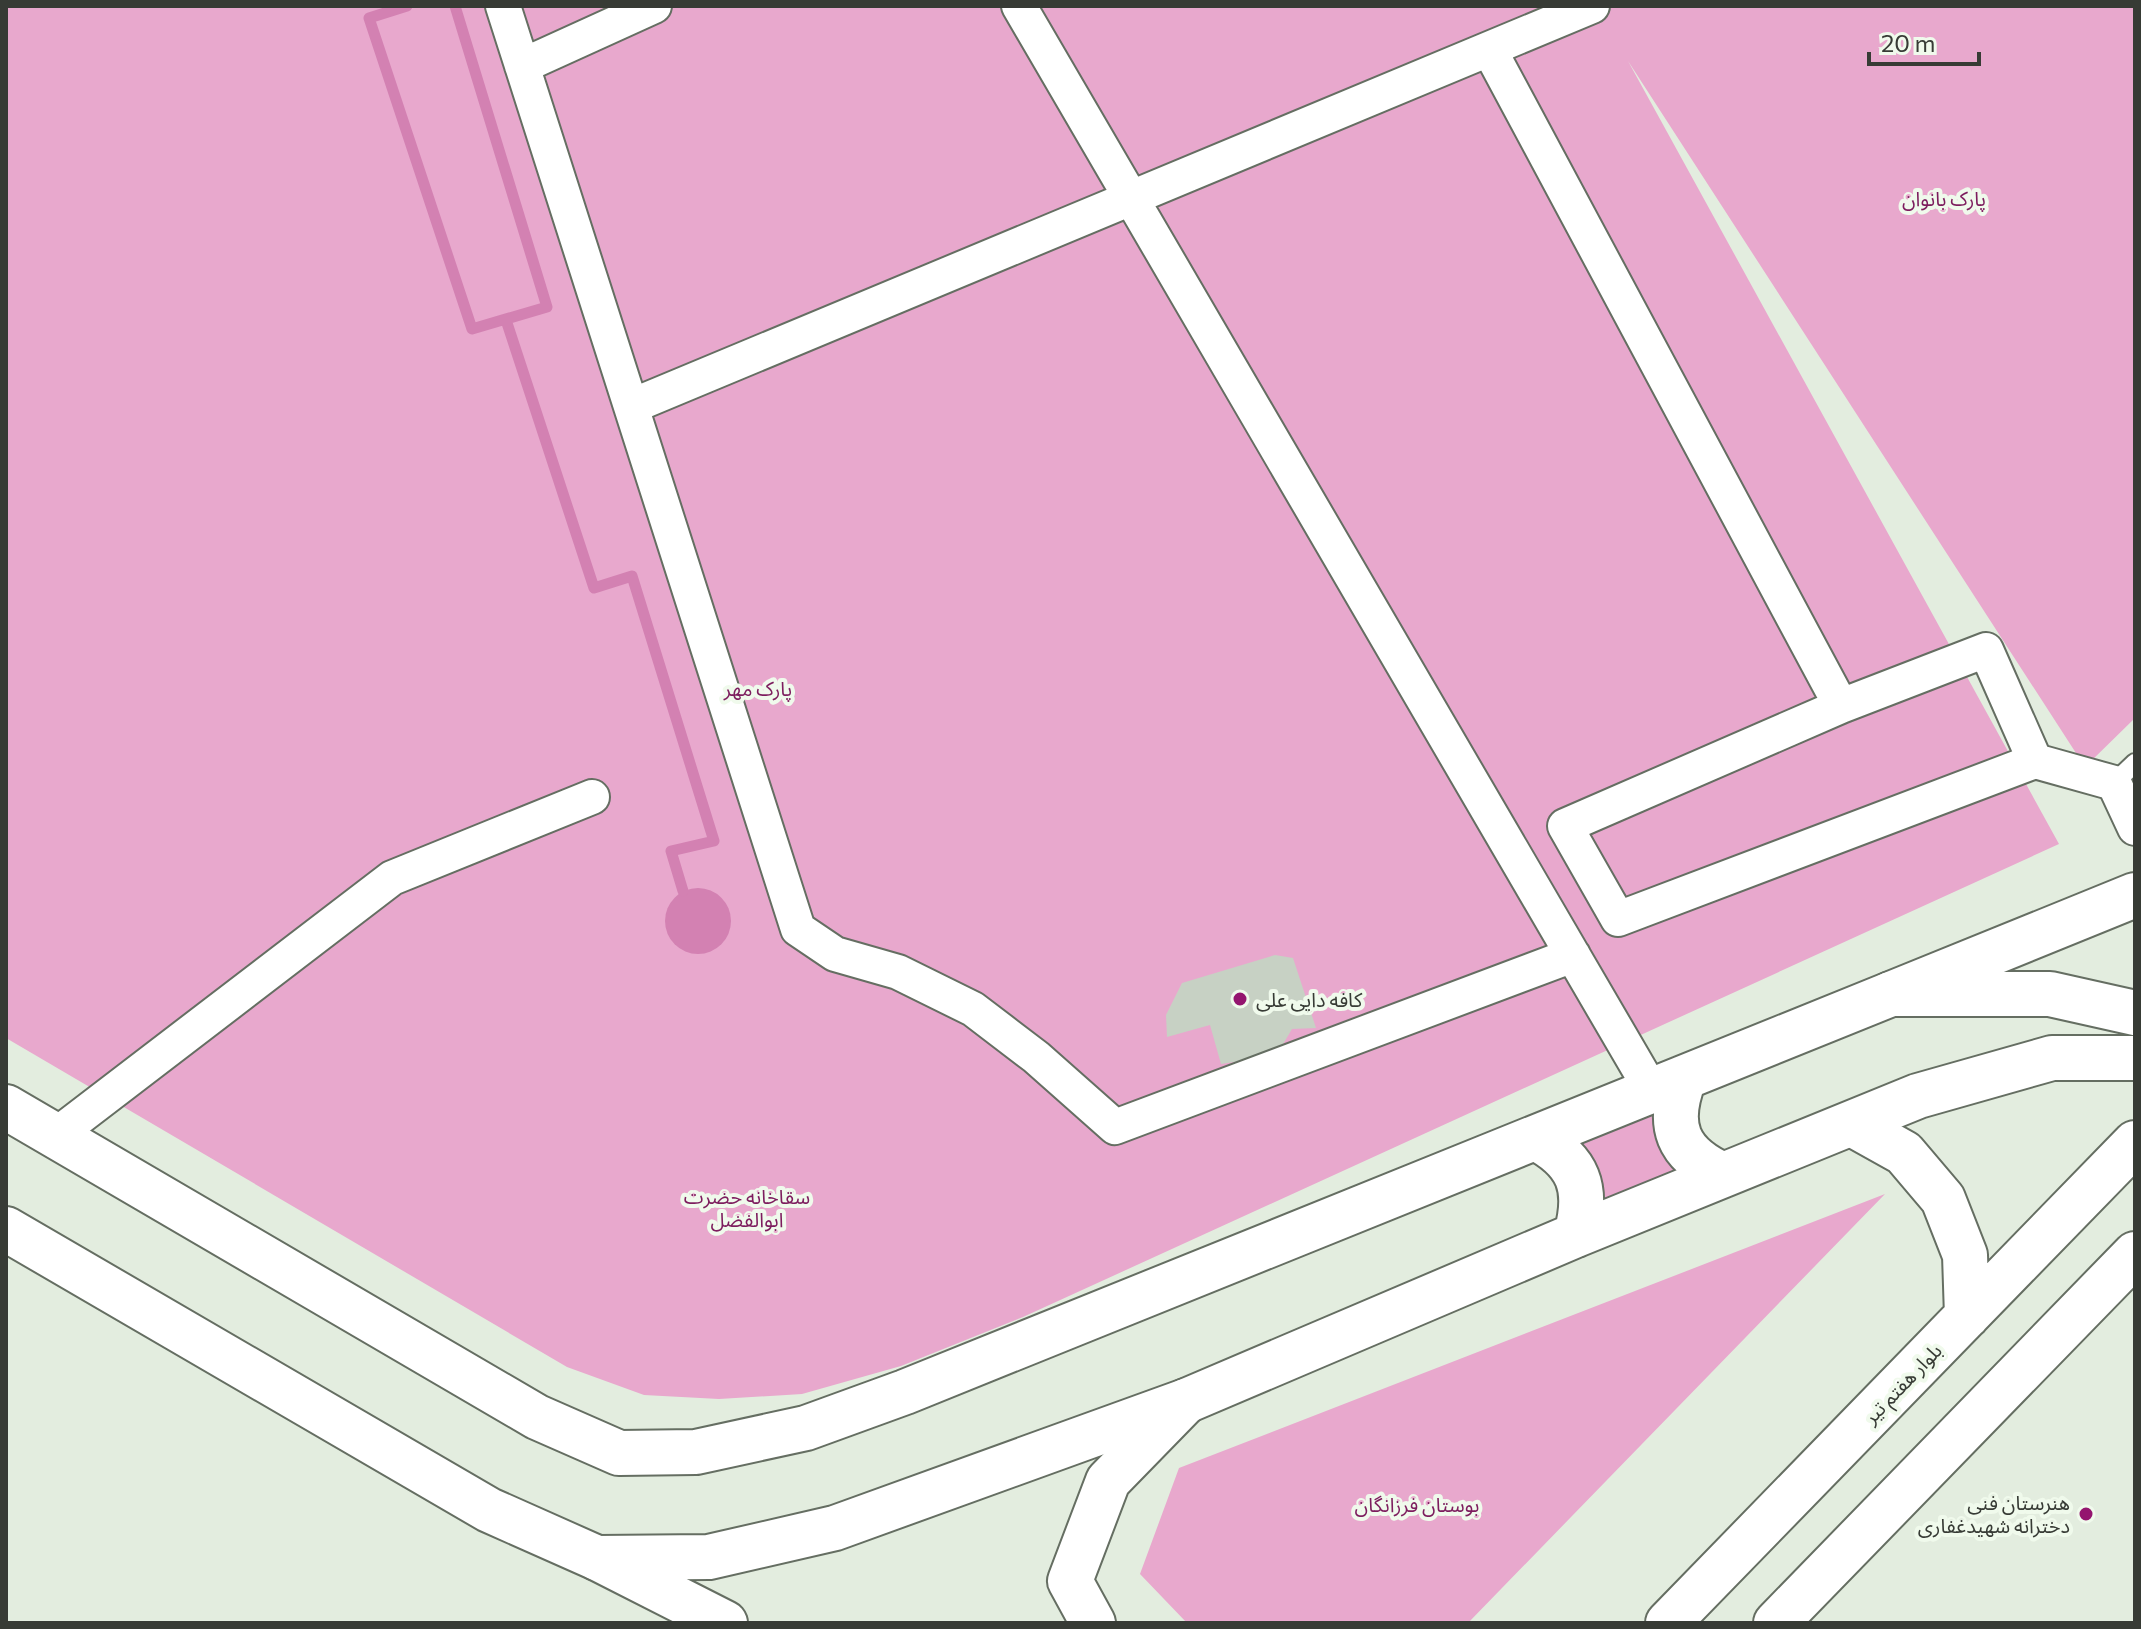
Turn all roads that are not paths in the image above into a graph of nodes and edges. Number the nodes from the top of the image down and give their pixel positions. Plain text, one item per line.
1 (503, 6) edge
2 (654, 6) edge
3 (1019, 6) edge
4 (1592, 6) edge
5 (1489, 49) junction
6 (522, 66) junction
7 (1130, 196) junction
8 (632, 406) junction
9 (1841, 706) junction
10 (2035, 761) junction
11 (2124, 773) edge
12 (592, 797) dead end
13 (2135, 828) edge
14 (2135, 895) edge
15 (1573, 955) junction
16 (1891, 994) junction
17 (2135, 1013) edge
18 (2135, 1058) edge
19 (1668, 1085) junction
20 (6, 1107) edge
21 (1852, 1124) junction
22 (55, 1136) junction
23 (1536, 1138) junction
24 (2135, 1143) edge
25 (1723, 1175) junction
26 (6, 1229) edge
27 (1576, 1235) junction
28 (2135, 1254) edge
29 (1967, 1316) junction
30 (1186, 1401) junction
31 (597, 1558) junction
32 (725, 1623) edge
33 (1093, 1623) edge
34 (1668, 1623) edge
35 (1776, 1623) edge

1 - 6 street
2 - 6 street
3 - 7 street
4 - 5 street
5 - 7 street
5 - 9 street
6 - 8 street
7 - 8 street
7 - 15 street
8 - 15 street
9 - 10 street
9 - 10 street
10 - 11 street
11 - 13 street
12 - 22 street
14 - 16 main road
15 - 19 street
16 - 17 main road
16 - 19 main road
18 - 21 main road
19 - 23 main road
19 - 25 main road
20 - 22 main road
21 - 25 main road
21 - 29 main road
22 - 23 main road
23 - 27 main road
24 - 29 main road, بلوار هفتم تیر
25 - 27 main road
26 - 31 main road
27 - 30 main road
28 - 35 main road
29 - 34 main road, بلوار هفتم تیر
30 - 31 main road
30 - 33 main road
31 - 32 main road

